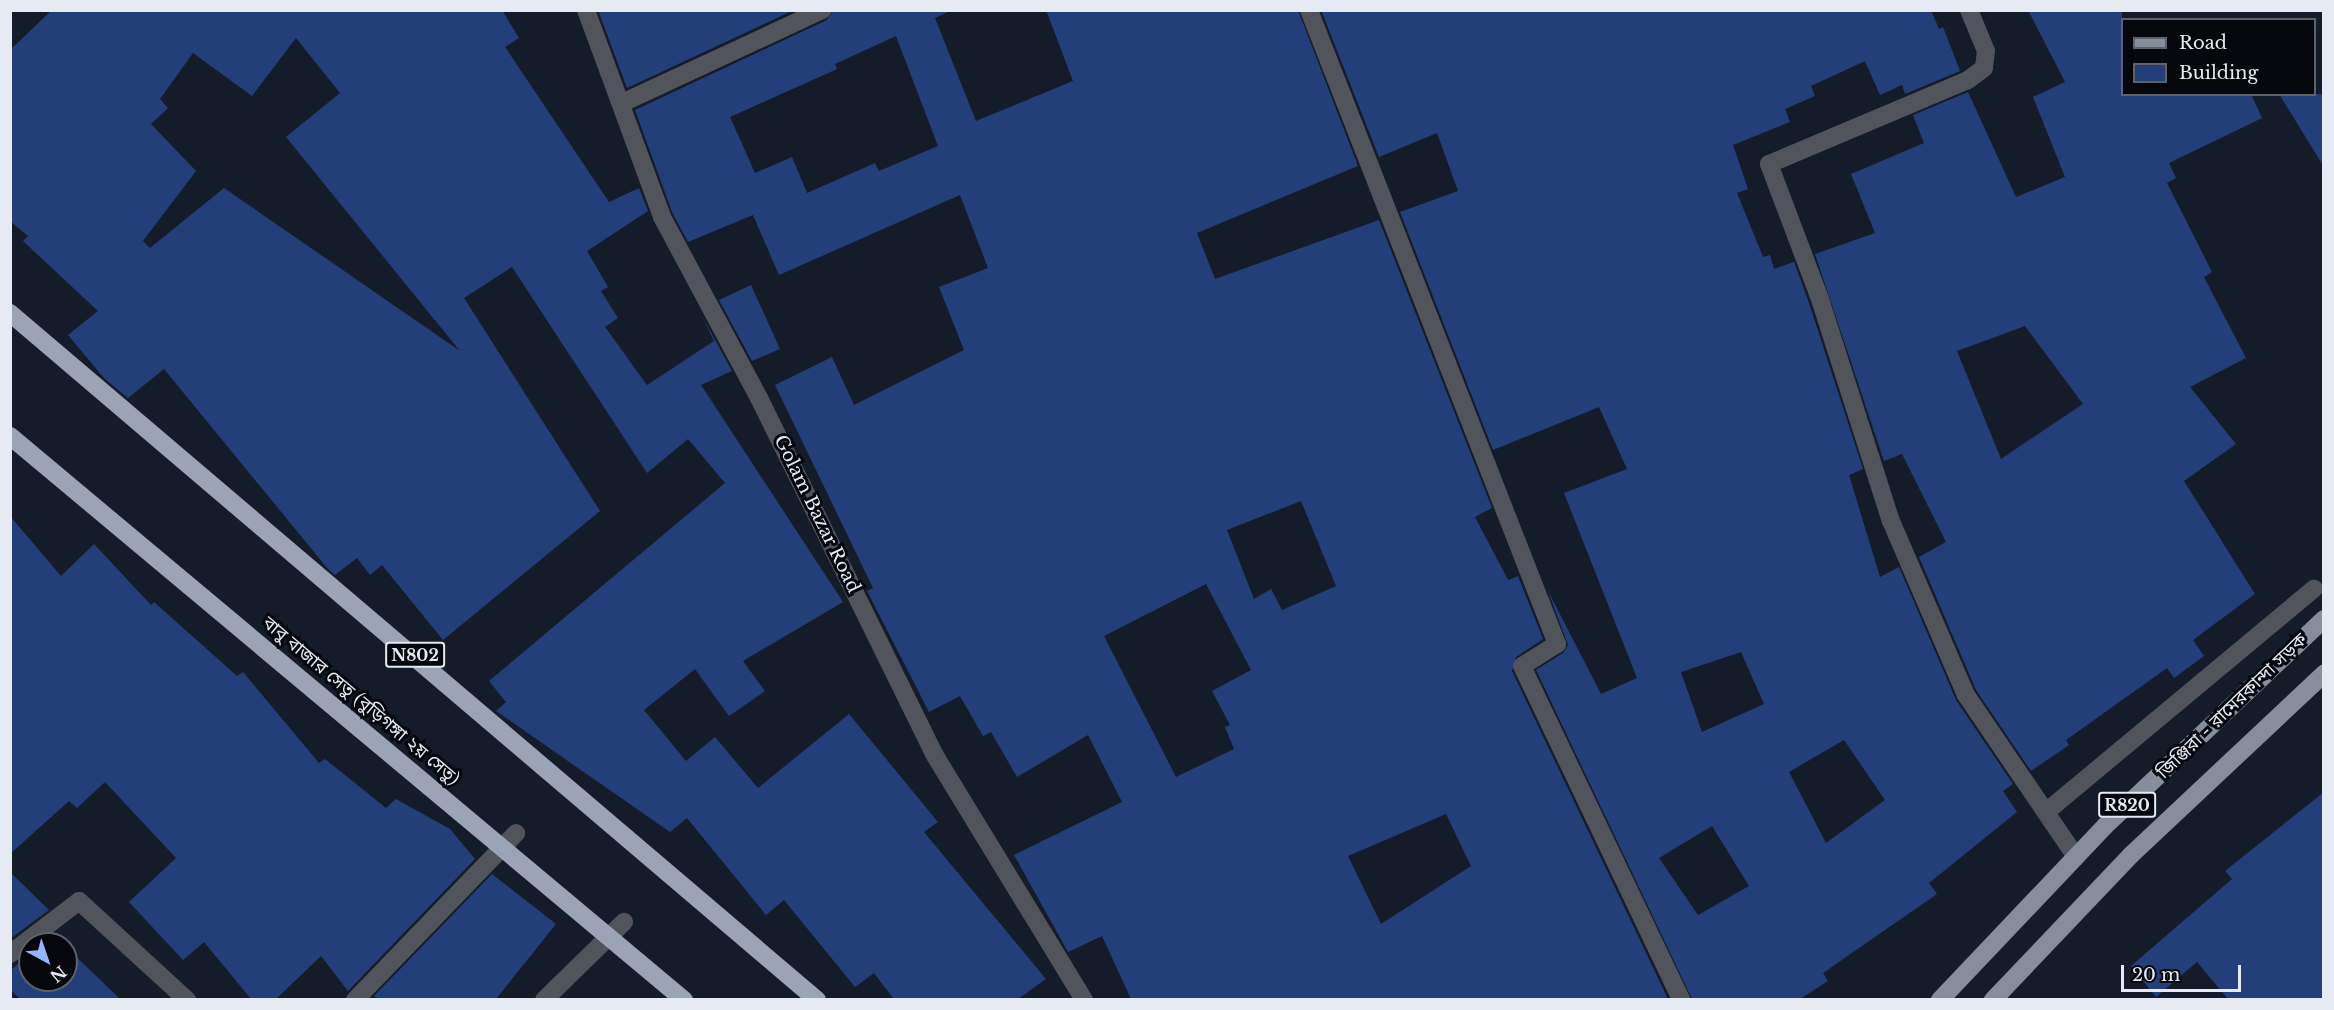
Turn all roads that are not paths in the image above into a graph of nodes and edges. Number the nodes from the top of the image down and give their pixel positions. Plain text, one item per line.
1 (586, 10) edge
2 (822, 10) edge
3 (1309, 10) edge
4 (1970, 10) edge
5 (622, 103) junction
6 (10, 313) edge
7 (10, 435) edge
8 (2314, 589) dead end
9 (2324, 619) edge
10 (2324, 674) edge
11 (2046, 812) junction
12 (516, 832) dead end
13 (2076, 857) junction
14 (624, 922) dead end
15 (10, 954) edge
16 (187, 999) edge
17 (354, 999) edge
18 (544, 999) edge
19 (684, 999) edge
20 (817, 999) edge
21 (1084, 999) edge
22 (1681, 999) edge
23 (1940, 999) edge
24 (1993, 999) edge

1 - 5 street, Golam Bazar Road
2 - 5 street
3 - 22 street
4 - 11 street
5 - 21 street, Golam Bazar Road
6 - 20 highway, N802
7 - 19 highway, বাবু বাজার সেতু (বুড়িগঙ্গা ২য় সেতু)
8 - 11 street
9 - 13 main road, জিঞ্জিরা - রামেরকান্দা সড়ক / R820
10 - 24 main road, জিঞ্জিরা - রামেরকান্দা সড়ক / R820
11 - 13 street
12 - 17 street
13 - 23 main road, জিঞ্জিরা - রামেরকান্দা সড়ক / R820
14 - 18 street
15 - 16 street

